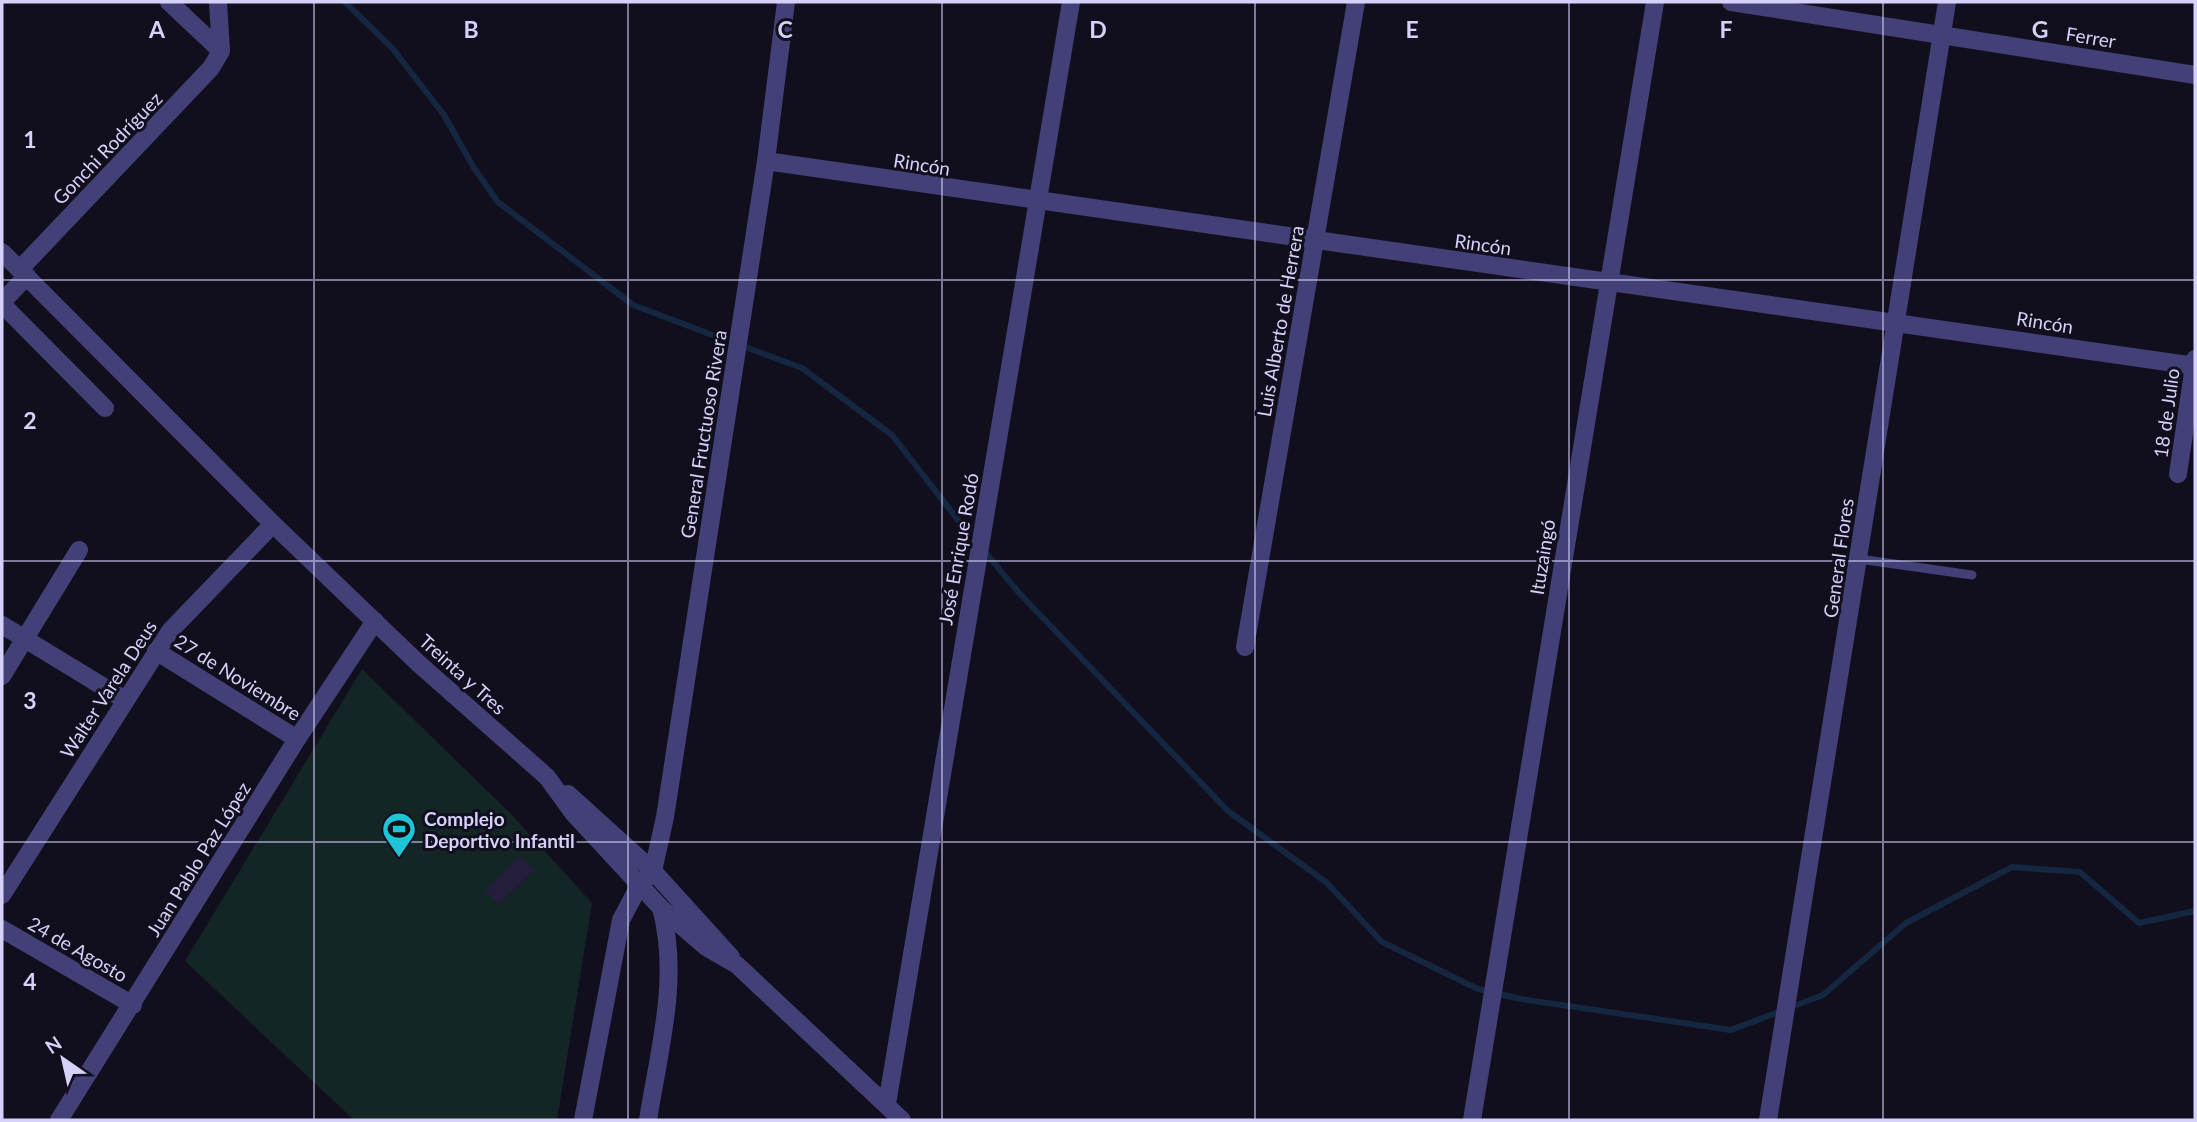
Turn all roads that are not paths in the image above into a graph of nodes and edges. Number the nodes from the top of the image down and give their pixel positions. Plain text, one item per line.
1 (169, 2) edge
2 (218, 2) edge
3 (786, 2) edge
4 (1071, 2) edge
5 (1356, 2) edge
6 (1655, 2) edge
7 (1731, 2) edge
8 (1947, 2) edge
9 (1942, 35) junction
10 (221, 51) junction
11 (2195, 75) edge
12 (766, 161) junction
13 (1038, 202) junction
14 (1314, 242) junction
15 (2, 251) edge
16 (23, 273) junction
17 (1608, 282) junction
18 (2, 303) edge
19 (1894, 321) junction
20 (2195, 364) edge
21 (105, 408) dead end
22 (2178, 474) dead end
23 (273, 524) junction
24 (79, 550) dead end
25 (1859, 559) junction
26 (1972, 575) dead end
27 (375, 621) junction
28 (2, 625) edge
29 (25, 639) junction
30 (1245, 647) dead end
31 (156, 651) junction
32 (2, 676) edge
33 (125, 700) junction
34 (297, 739) junction
35 (547, 777) junction
36 (653, 871) junction
37 (639, 886) junction
38 (675, 893) junction
39 (2, 895) edge
40 (661, 908) junction
41 (2, 929) edge
42 (737, 965) junction
43 (133, 1005) junction
44 (887, 1104) junction
45 (59, 1120) edge
46 (583, 1120) edge
47 (648, 1120) edge
48 (902, 1120) edge
49 (1472, 1120) edge
50 (1768, 1120) edge

1 - 10 street
2 - 10 street
3 - 12 street, General Fructuoso Rivera
4 - 13 street, José Enrique Rodó
5 - 14 street, Luis Alberto de Herrera
6 - 17 street, Ituzaingó
7 - 9 street, Ferrer
8 - 9 street, General Flores
9 - 11 street, Ferrer
9 - 19 street, General Flores
10 - 16 street, Gonchi Rodríguez
12 - 13 street, Rincón
12 - 36 street, General Fructuoso Rivera
13 - 14 street, Rincón
13 - 44 street, José Enrique Rodó
14 - 17 street, Rincón
14 - 30 street, Luis Alberto de Herrera
15 - 16 street, Treinta y Tres
16 - 18 street, Gonchi Rodríguez
16 - 23 street, Treinta y Tres
17 - 19 street, Rincón
17 - 49 street, Ituzaingó
18 - 21 street
19 - 20 street, Rincón
19 - 25 street, General Flores
20 - 22 street, 18 de Julio
23 - 27 street, Treinta y Tres
23 - 31 street, Walter Varela Deus
24 - 29 street
25 - 26 lane
25 - 50 street, General Flores
27 - 34 street, Juan Pablo Paz López
27 - 35 street, Treinta y Tres
28 - 29 street
29 - 32 street
29 - 33 street
31 - 33 street, Walter Varela Deus
31 - 34 street, 27 de Noviembre
33 - 39 street, Walter Varela Deus
34 - 43 street, Juan Pablo Paz López
35 - 36 street
35 - 37 street, Treinta y Tres
36 - 37 street
36 - 38 street
37 - 40 street, Treinta y Tres
37 - 46 street
38 - 40 street
38 - 42 street
40 - 42 street, Treinta y Tres
40 - 47 street
41 - 43 street, 24 de Agosto
42 - 44 street, Treinta y Tres
43 - 45 street, Juan Pablo Paz López
44 - 48 street, Treinta y Tres

